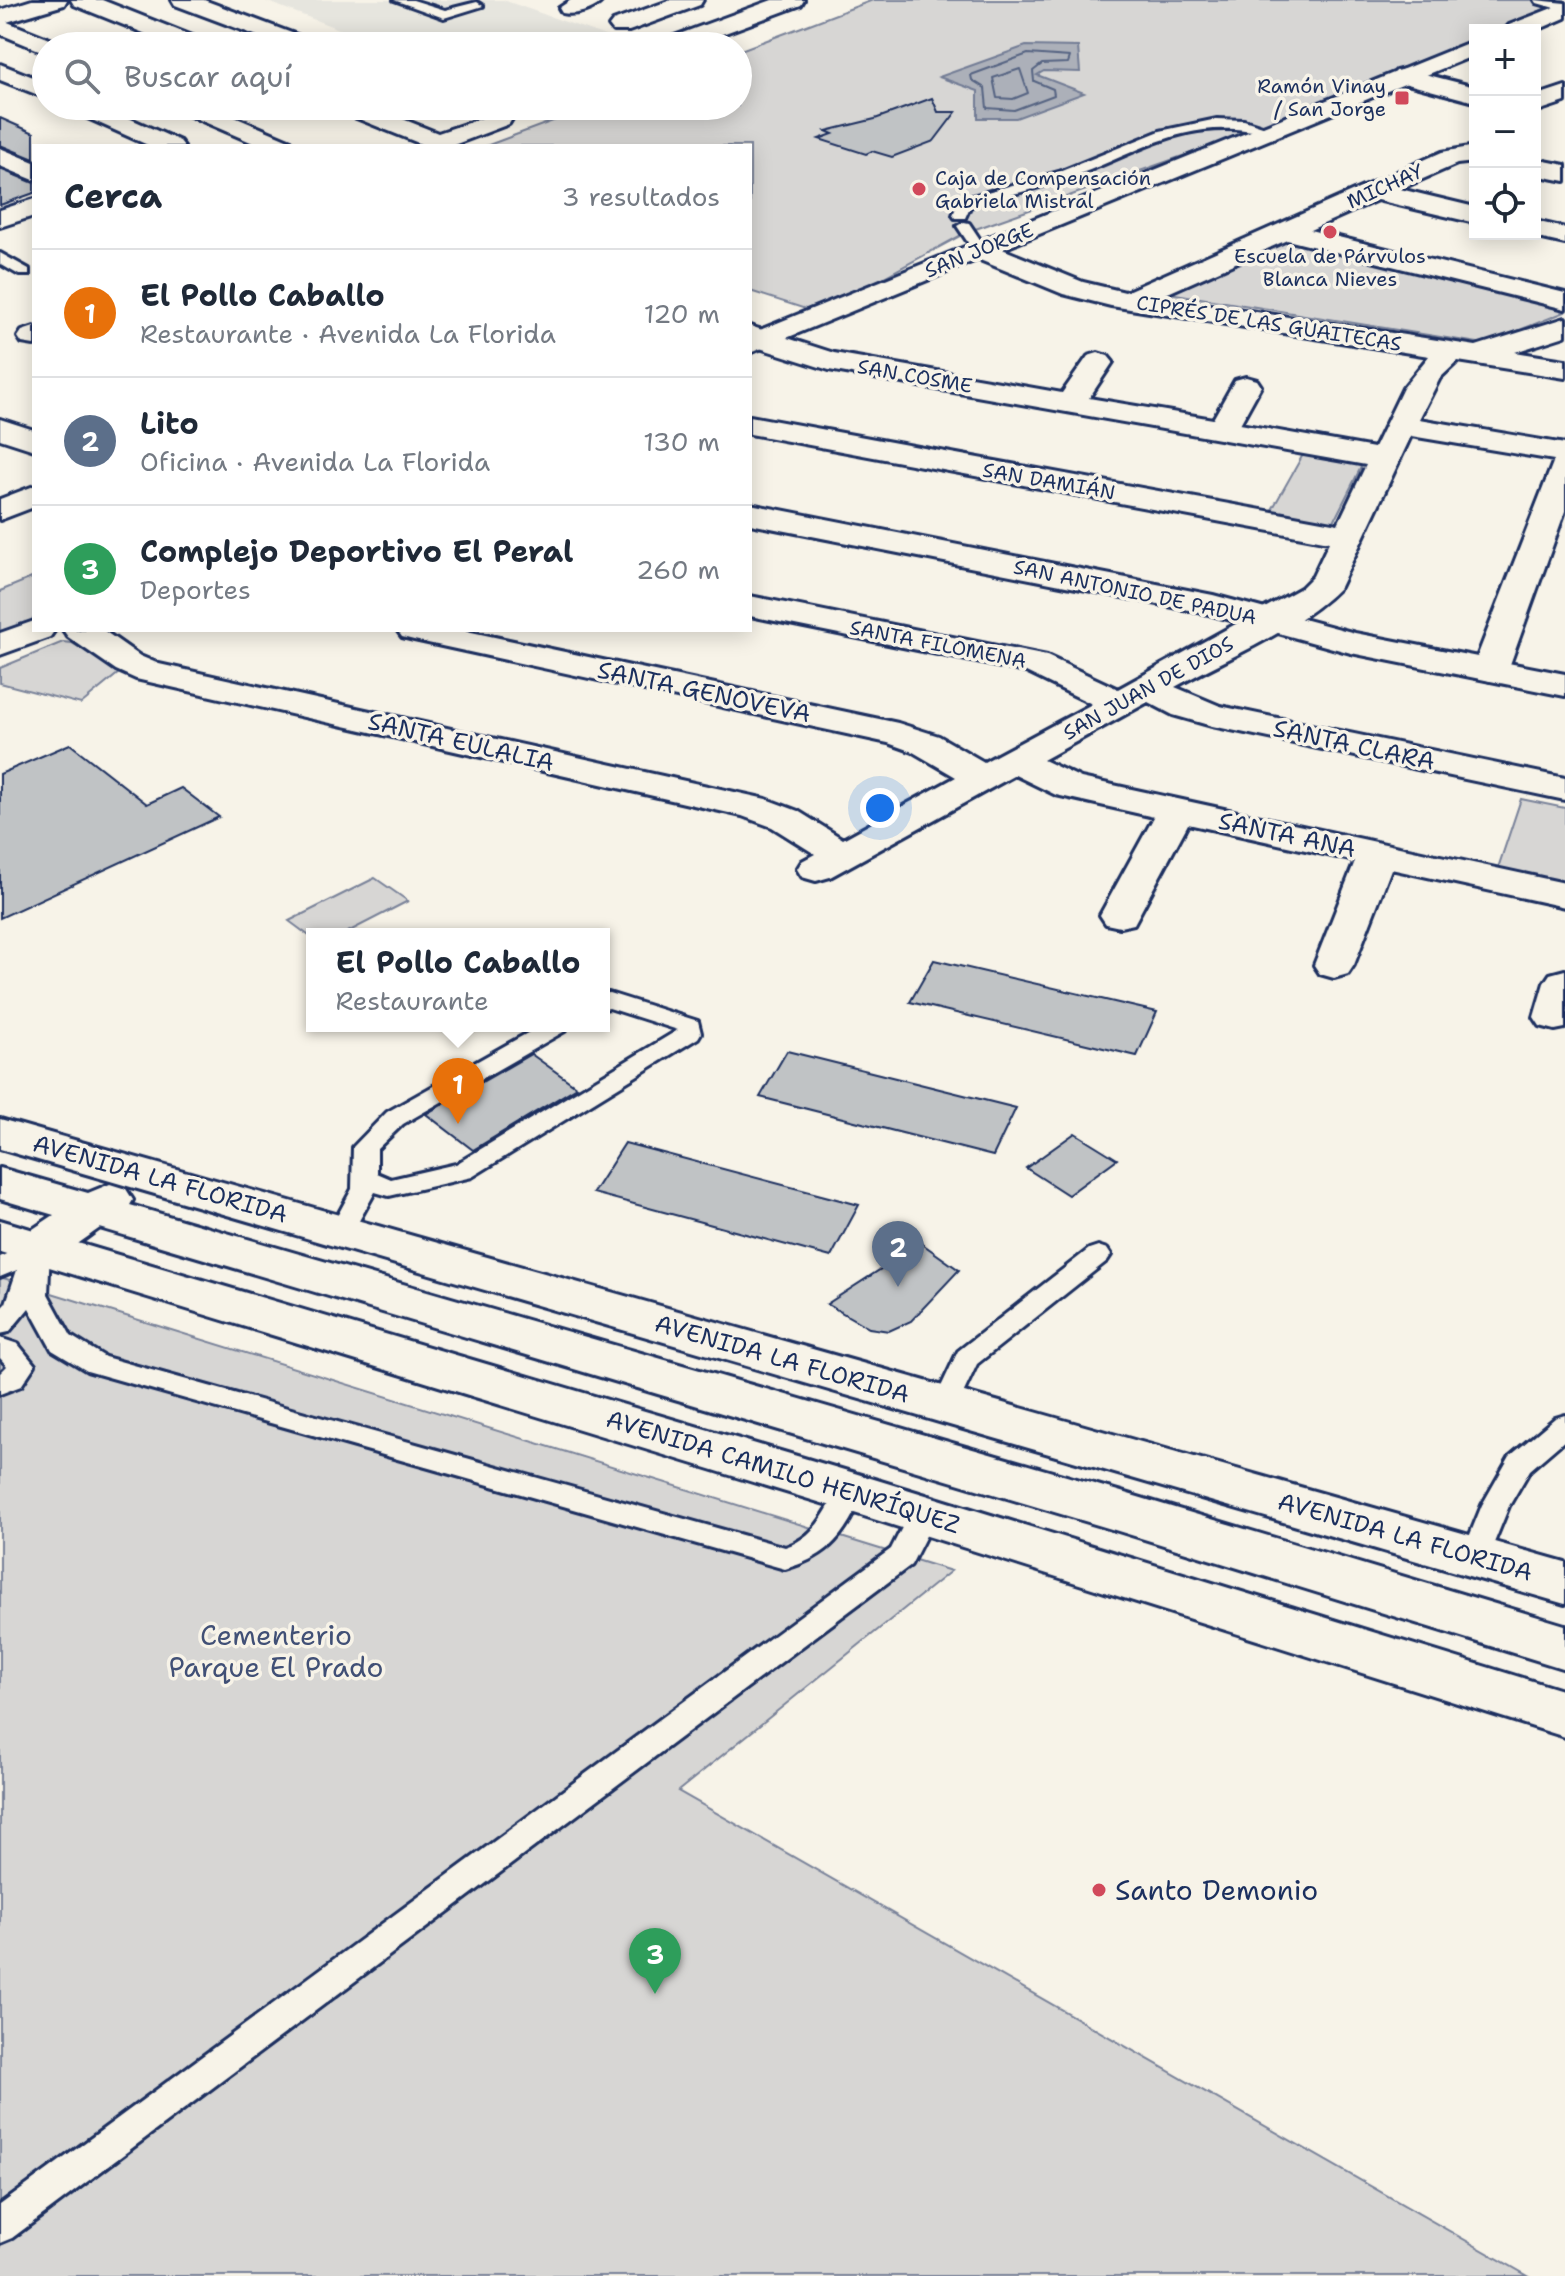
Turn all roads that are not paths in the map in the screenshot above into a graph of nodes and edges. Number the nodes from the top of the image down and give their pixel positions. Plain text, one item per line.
1 (56, 0) edge
2 (82, 0) edge
3 (183, 0) edge
4 (400, 0) edge
5 (592, 0) edge
6 (692, 0) edge
7 (1541, 0) edge
8 (785, 1) edge
9 (477, 6) dead end
10 (570, 8) dead end
11 (1565, 9) edge
12 (0, 17) edge
13 (1531, 24) edge
14 (0, 26) edge
15 (621, 26) dead end
16 (162, 32) edge
17 (267, 32) edge
18 (705, 32) edge
19 (32, 40) edge
20 (1469, 49) edge
21 (0, 71) edge
22 (1405, 76) junction
23 (32, 83) edge
24 (1469, 93) edge
25 (1565, 93) edge
26 (1541, 104) edge
27 (1541, 109) edge
28 (1565, 115) edge
29 (112, 120) edge
30 (221, 120) edge
31 (383, 120) edge
32 (497, 120) edge
33 (1271, 131) junction
34 (166, 144) edge
35 (277, 144) edge
36 (1469, 154) edge
37 (0, 156) edge
38 (1540, 168) edge
39 (32, 171) edge
40 (1565, 173) edge
41 (1374, 191) junction
42 (32, 208) edge
43 (1469, 214) edge
44 (0, 219) edge
45 (1541, 230) edge
46 (1283, 231) junction
47 (1565, 236) edge
48 (980, 250) junction
49 (0, 257) edge
50 (24, 272) dead end
51 (1127, 301) junction
52 (1565, 301) edge
53 (1565, 327) edge
54 (754, 340) edge
55 (1464, 353) junction
56 (1098, 362) dead end
57 (1565, 369) edge
58 (1246, 386) dead end
59 (1070, 403) junction
60 (752, 425) edge
61 (1401, 425) junction
62 (0, 428) edge
63 (1222, 430) junction
64 (32, 440) edge
65 (1565, 453) edge
66 (1385, 459) junction
67 (1565, 467) edge
68 (32, 497) edge
69 (0, 510) edge
70 (752, 514) edge
71 (1349, 536) junction
72 (752, 606) edge
73 (1270, 621) junction
74 (33, 632) edge
75 (83, 632) edge
76 (423, 632) edge
77 (0, 645) edge
78 (1490, 670) junction
79 (1565, 685) edge
80 (1133, 696) junction
81 (999, 769) junction
82 (1565, 789) edge
83 (1176, 811) junction
84 (1377, 854) junction
85 (830, 862) joint
86 (1565, 895) edge
87 (1120, 915) dead end
88 (1334, 965) dead end
89 (610, 1000) edge
90 (546, 1032) edge
91 (0, 1134) edge
92 (364, 1177) junction
93 (0, 1183) edge
94 (207, 1192) junction
95 (95, 1210) junction
96 (341, 1231) junction
97 (12, 1251) edge
98 (1098, 1255) dead end
99 (0, 1325) edge
100 (0, 1348) edge
101 (0, 1384) edge
102 (945, 1406) junction
103 (1565, 1425) edge
104 (851, 1492) junction
105 (923, 1514) junction
106 (1475, 1557) junction
107 (1565, 1583) edge
108 (1565, 1647) edge
109 (1565, 1714) edge
110 (0, 2226) edge

1 - 12 street
2 - 16 street
3 - 17 street
4 - 9 lane
5 - 10 street
6 - 15 street
7 - 11 lane
8 - 18 street
11 - 13 street
14 - 19 street
20 - 22 street, SAN JORGE
21 - 23 street
22 - 24 street
22 - 33 street, SAN JORGE
25 - 26 street
27 - 28 street
29 - 34 street
30 - 35 street
31 - 32 street
33 - 48 street, SAN JORGE
33 - 48 lane
36 - 41 street, MICHAY
37 - 39 street
38 - 40 street
41 - 43 street
41 - 46 street, MICHAY
42 - 44 street
45 - 47 street
46 - 51 street, MICHAY
46 - 52 street
48 - 51 street, CIPRÉS DE LAS GUAITECAS
48 - 54 street, SAN JORGE
49 - 50 lane
51 - 55 street, CIPRÉS DE LAS GUAITECAS
53 - 55 street, SAN JUAN DE DIOS
54 - 59 street, SAN COSME
55 - 57 street, CIPRÉS DE LAS GUAITECAS
55 - 61 street, SAN JUAN DE DIOS
56 - 59 street
58 - 63 street
59 - 63 street, SAN COSME
60 - 71 street, SAN DAMIÁN
61 - 65 street
61 - 66 street, SAN JUAN DE DIOS
62 - 64 street
63 - 66 street, SAN COSME
66 - 71 street, SAN JUAN DE DIOS
67 - 78 street
68 - 69 street
70 - 73 street, SAN ANTONIO DE PADUA
71 - 73 street, SAN JUAN DE DIOS
72 - 80 street, SANTA FILOMENA
73 - 78 street, SAN ANTONIO DE PADUA
73 - 80 street, SAN JUAN DE DIOS
74 - 77 street
75 - 85 street, SANTA EULALIA
76 - 81 street, SANTA GENOVEVA
78 - 79 street, SAN ANTONIO DE PADUA
80 - 81 street, SAN JUAN DE DIOS
80 - 82 street, SANTA CLARA
81 - 83 street, SANTA ANA
81 - 85 street, SAN JUAN DE DIOS
83 - 84 street, SANTA ANA
83 - 87 street
84 - 86 street, SANTA ANA
84 - 88 street
89 - 92 lane
90 - 92 lane
91 - 94 street, AVENIDA LA FLORIDA
92 - 96 lane
93 - 95 street
94 - 95 street
94 - 96 street, AVENIDA LA FLORIDA
95 - 97 street
95 - 108 street
96 - 102 street, AVENIDA LA FLORIDA
97 - 99 lane
97 - 104 street, AVENIDA CAMILO HENRÍQUEZ
97 - 104 lane
98 - 102 lane
100 - 101 lane
102 - 106 street, AVENIDA LA FLORIDA
103 - 106 lane
104 - 105 street, AVENIDA CAMILO HENRÍQUEZ
105 - 109 street, AVENIDA CAMILO HENRÍQUEZ
105 - 110 lane
106 - 107 street, AVENIDA LA FLORIDA

